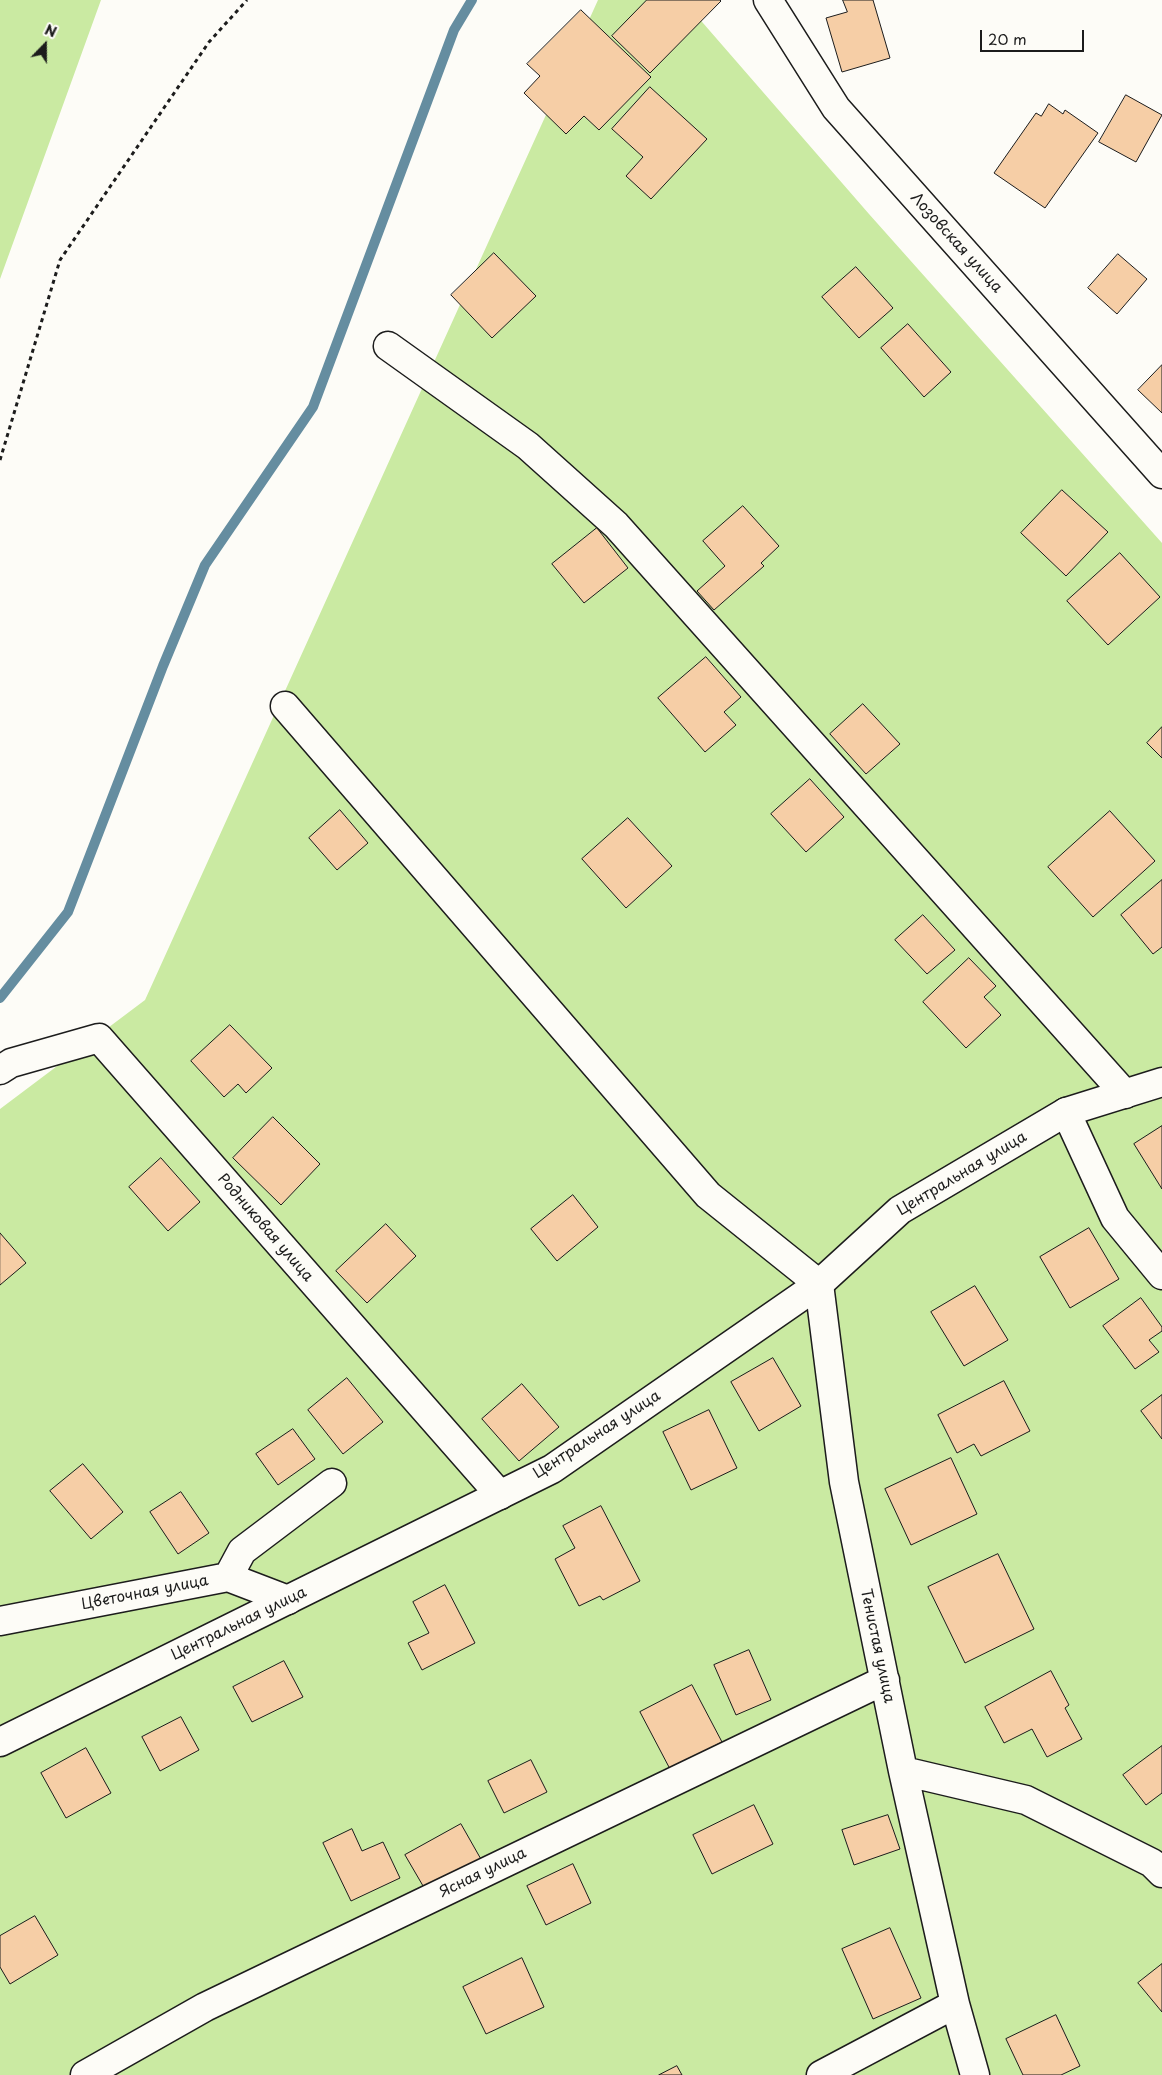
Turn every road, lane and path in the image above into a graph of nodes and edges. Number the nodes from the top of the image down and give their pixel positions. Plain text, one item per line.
1 (247, 0) edge
2 (768, 0) edge
3 (388, 346) dead end
4 (0, 460) edge
5 (1162, 474) edge
6 (285, 706) dead end
7 (0, 1070) edge
8 (1162, 1082) edge
9 (1125, 1094) junction
10 (1066, 1112) junction
11 (1162, 1275) edge
12 (819, 1284) junction
13 (332, 1483) dead end
14 (500, 1495) junction
15 (228, 1577) junction
16 (288, 1600) junction
17 (0, 1620) edge
18 (885, 1680) junction
19 (0, 1742) edge
20 (903, 1771) junction
21 (1162, 1873) edge
22 (955, 2004) junction
23 (85, 2075) edge
24 (821, 2075) edge
25 (975, 2075) edge

1 - 4 path
2 - 5 street, Лозовская улица
3 - 9 street
6 - 12 street
7 - 14 street, Родниковая улица
8 - 9 street, Центральная улица
9 - 10 street, Центральная улица
10 - 11 street
10 - 12 street, Центральная улица
12 - 14 street, Центральная улица
12 - 18 street, Тенистая улица
13 - 15 street
14 - 16 street, Центральная улица
15 - 16 street, Цветочная улица
15 - 17 street, Цветочная улица
16 - 19 street, Центральная улица
18 - 20 street, Тенистая улица
18 - 23 street, Ясная улица
20 - 21 street
20 - 22 street, Тенистая улица
22 - 24 street
22 - 25 street, Тенистая улица

